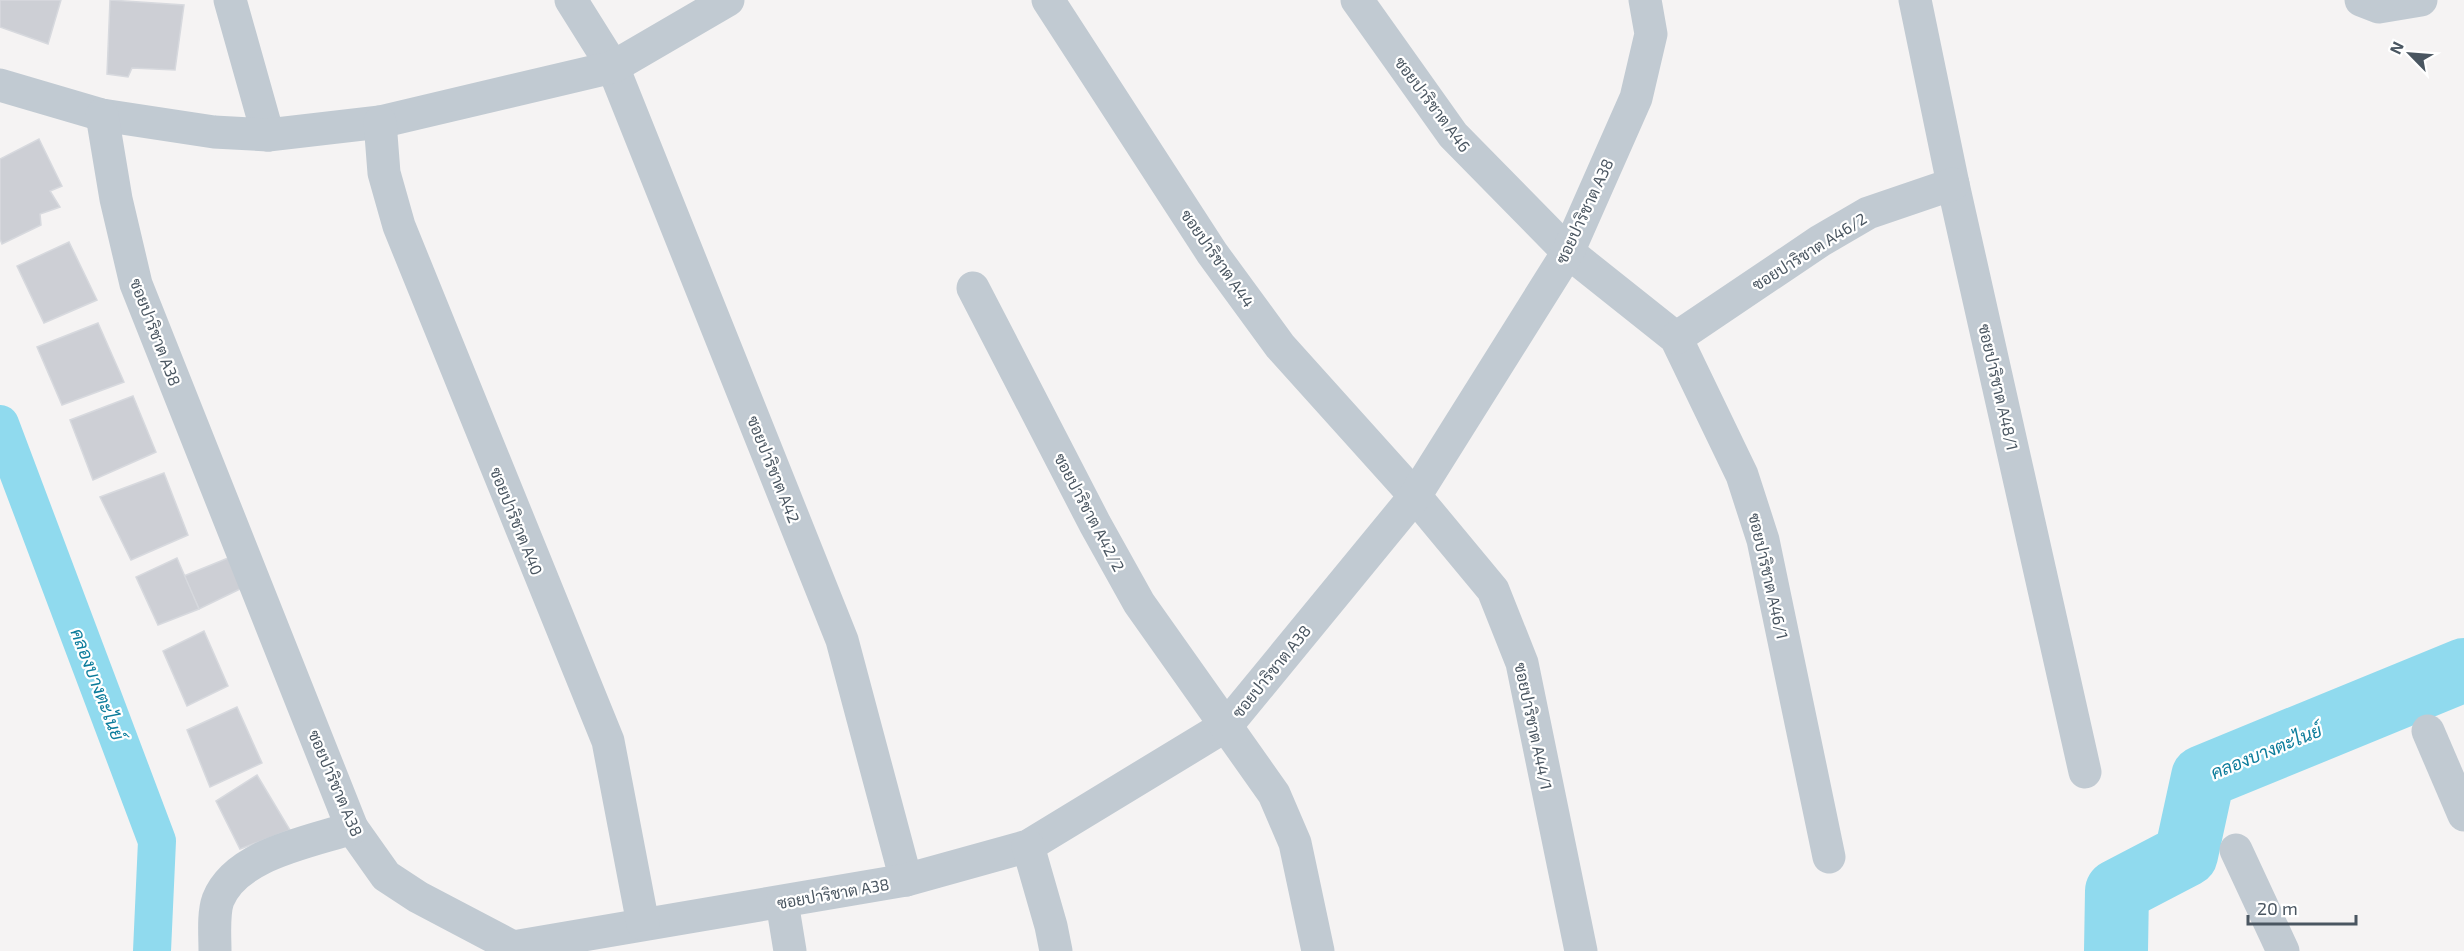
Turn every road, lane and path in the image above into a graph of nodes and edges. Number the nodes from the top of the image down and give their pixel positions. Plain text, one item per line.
1 (230, 0) edge
2 (572, 0) edge
3 (728, 0) edge
4 (1048, 0) edge
5 (1357, 0) edge
6 (1645, 0) edge
7 (1915, 0) edge
8 (2361, 0) edge
9 (2421, 0) edge
10 (613, 67) junction
11 (0, 85) edge
12 (102, 115) junction
13 (380, 122) junction
14 (268, 135) junction
15 (1953, 184) junction
16 (1568, 252) junction
17 (973, 288) dead end
18 (1676, 338) junction
19 (1415, 496) junction
20 (1227, 725) junction
21 (2428, 731) dead end
22 (2085, 772) dead end
23 (2464, 815) edge
24 (352, 828) junction
25 (1028, 846) junction
26 (2236, 850) dead end
27 (1829, 857) dead end
28 (906, 880) junction
29 (782, 902) junction
30 (644, 924) junction
31 (513, 949) edge
32 (214, 951) edge
33 (790, 951) edge
34 (1056, 951) edge
35 (1318, 951) edge
36 (1581, 951) edge
37 (2283, 951) edge

1 - 14 street
2 - 10 street, ซอยปาริชาต A42
3 - 10 street
4 - 19 street, ซอยปาริชาต A44
5 - 16 street, ซอยปาริชาต A46
6 - 16 street, ซอยปาริชาต A38
7 - 15 street, ซอยปาริชาต A48/1
8 - 9 street
10 - 13 street
10 - 28 street, ซอยปาริชาต A42
11 - 12 street
12 - 14 street
12 - 24 street, ซอยปาริชาต A38
13 - 14 street
13 - 30 street, ซอยปาริชาต A40
15 - 18 street, ซอยปาริชาต A46/2
15 - 22 street, ซอยปาริชาต A48/1
16 - 18 street, ซอยปาริชาต A46/1
16 - 19 street, ซอยปาริชาต A38
17 - 20 street, ซอยปาริชาต A42/2
18 - 27 street, ซอยปาริชาต A46/1
19 - 20 street, ซอยปาริชาต A38
19 - 36 street, ซอยปาริชาต A44/1
20 - 25 street, ซอยปาริชาต A38
20 - 35 street, ซอยปาริชาต A42/2
21 - 23 street
24 - 31 street, ซอยปาริชาต A38
24 - 32 street
25 - 28 street, ซอยปาริชาต A38
25 - 34 street
26 - 37 street
28 - 29 street, ซอยปาริชาต A38
29 - 30 street, ซอยปาริชาต A38
29 - 33 street
30 - 31 street, ซอยปาริชาต A38

